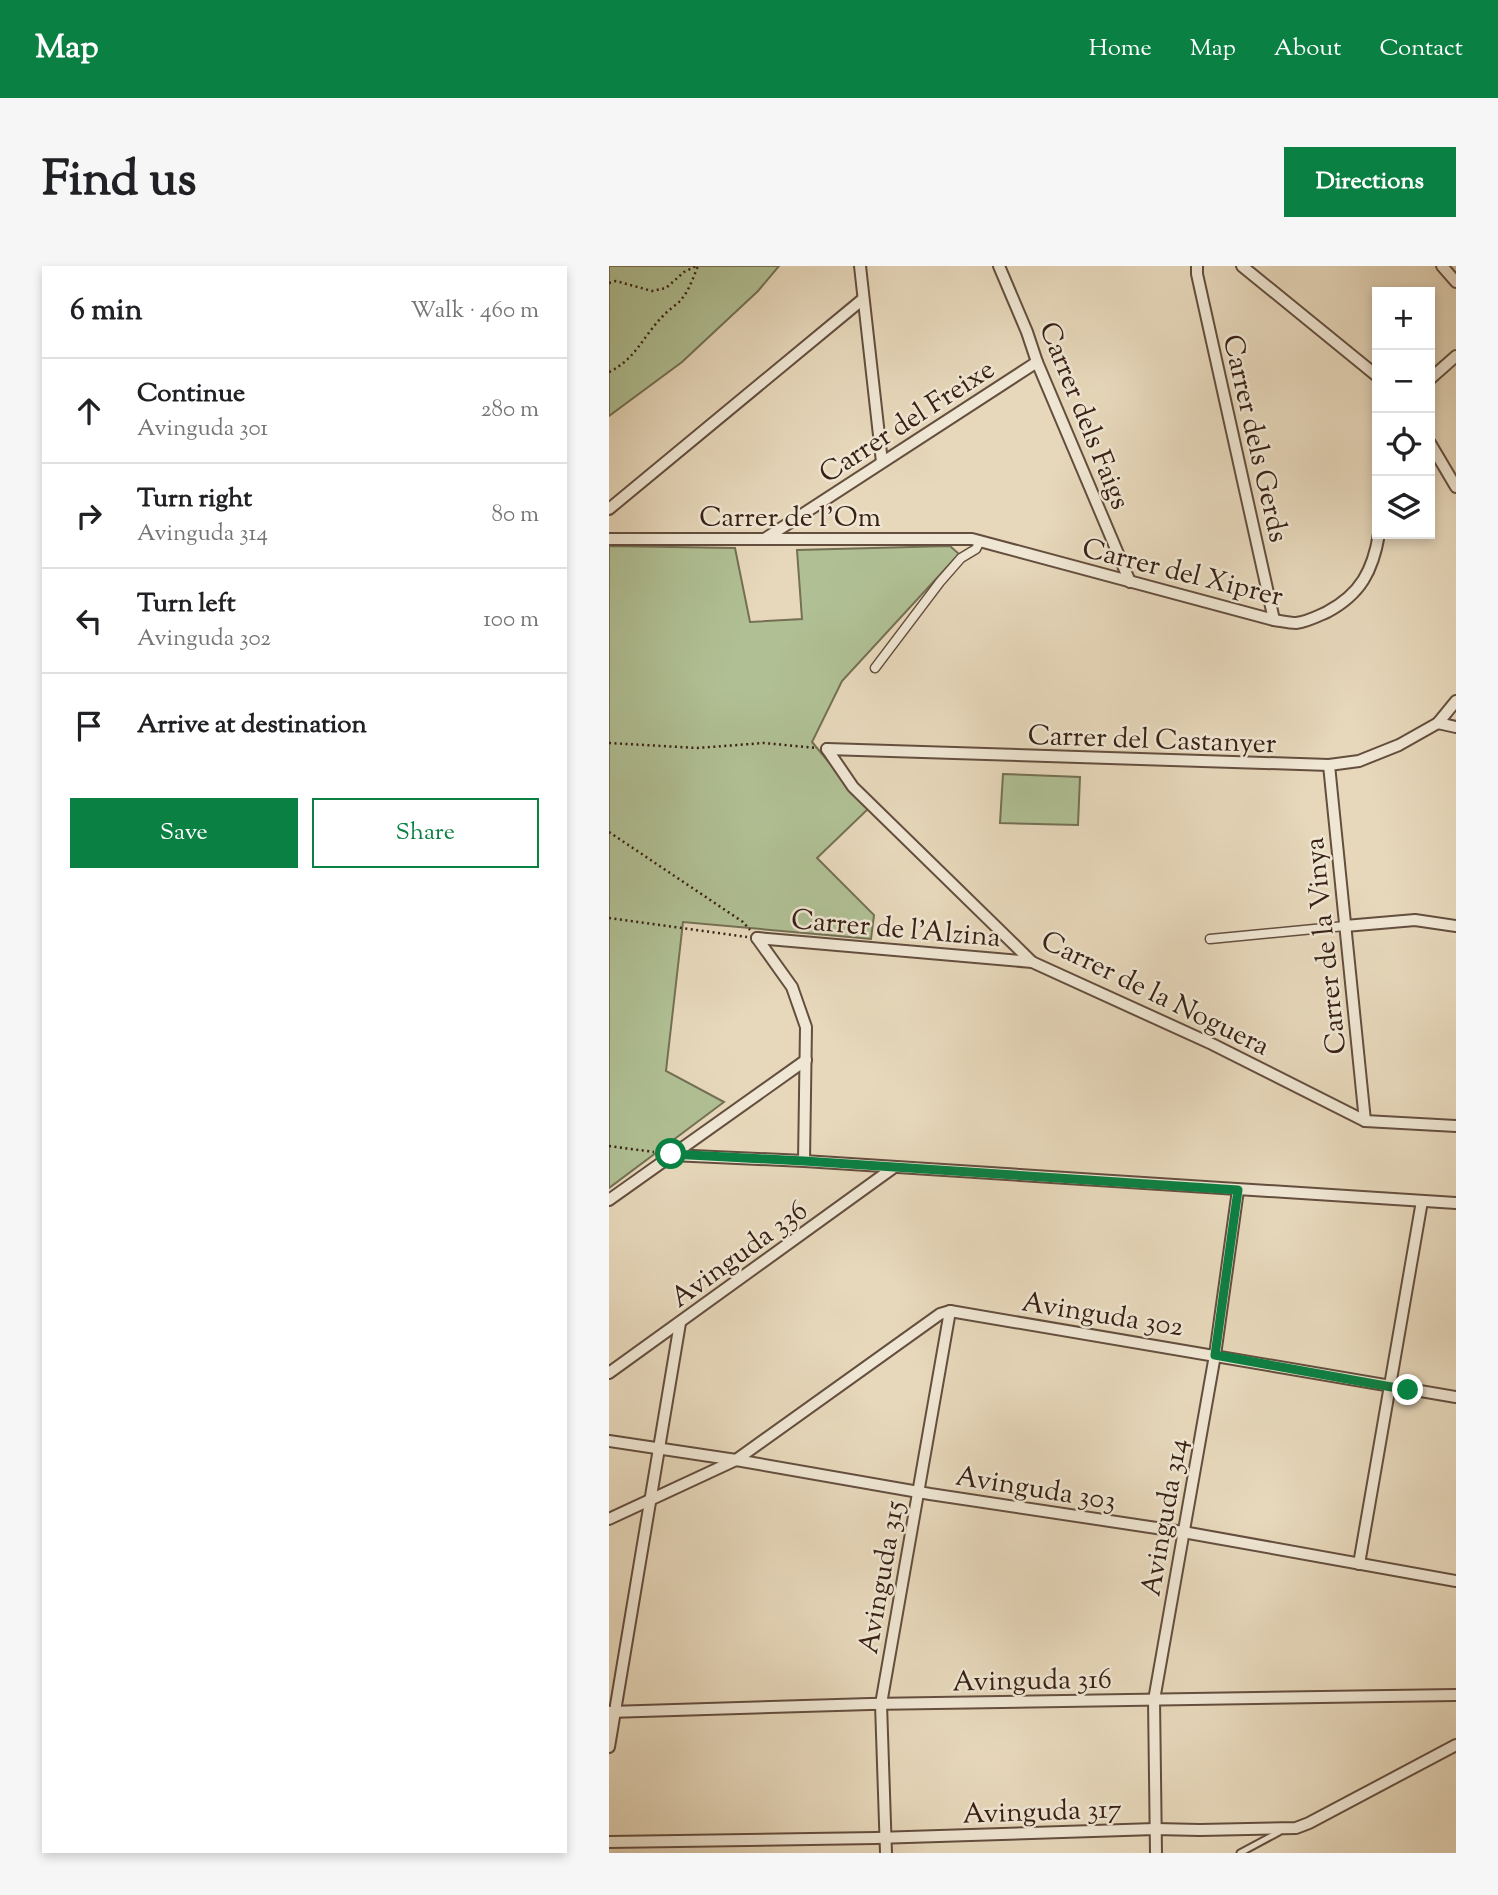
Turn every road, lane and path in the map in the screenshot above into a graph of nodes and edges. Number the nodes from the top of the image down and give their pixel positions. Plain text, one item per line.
1 (697, 266) edge
2 (860, 266) edge
3 (999, 266) edge
4 (1197, 266) edge
5 (1242, 266) edge
6 (1442, 266) edge
7 (1456, 282) edge
8 (609, 283) edge
9 (863, 299) junction
10 (1456, 356) edge
11 (1037, 362) junction
12 (609, 372) edge
13 (1372, 372) edge
14 (1435, 375) edge
15 (1435, 451) edge
16 (881, 462) junction
17 (1456, 487) edge
18 (609, 509) edge
19 (609, 539) edge
20 (765, 539) junction
21 (1378, 539) edge
22 (976, 540) junction
23 (1130, 582) junction
24 (1275, 620) junction
25 (875, 668) dead end
26 (1456, 701) edge
27 (1438, 723) junction
28 (1456, 727) edge
29 (609, 743) edge
30 (827, 749) junction
31 (1329, 765) junction
32 (609, 832) edge
33 (609, 918) edge
34 (1345, 926) junction
35 (1456, 926) edge
36 (757, 938) junction
37 (1210, 939) dead end
38 (1032, 962) junction
39 (806, 1060) junction
40 (1365, 1121) junction
41 (1456, 1126) edge
42 (609, 1146) edge
43 (671, 1154) junction
44 (804, 1161) junction
45 (893, 1168) junction
46 (1238, 1190) junction
47 (609, 1200) edge
48 (1422, 1201) junction
49 (1456, 1203) edge
50 (950, 1311) junction
51 (680, 1323) junction
52 (1215, 1355) junction
53 (609, 1373) edge
54 (1389, 1386) junction
55 (1456, 1397) edge
56 (609, 1441) edge
57 (660, 1448) junction
58 (736, 1460) junction
59 (917, 1491) junction
60 (650, 1501) junction
61 (609, 1519) edge
62 (1183, 1532) junction
63 (1359, 1564) junction
64 (1456, 1581) edge
65 (1456, 1695) edge
66 (1154, 1700) junction
67 (881, 1704) junction
68 (612, 1712) edge
69 (1456, 1745) edge
70 (609, 1747) edge
71 (1285, 1828) junction
72 (1154, 1829) junction
73 (886, 1837) junction
74 (609, 1842) edge
75 (886, 1853) edge
76 (1156, 1853) edge
77 (1240, 1853) edge

1 - 8 path
1 - 12 path
2 - 9 street
3 - 11 street, Carrer dels Faigs
4 - 24 street, Carrer dels Gerds
5 - 13 street
6 - 7 street
9 - 16 street
9 - 18 street
10 - 14 street
11 - 16 street, Carrer del Freixe
11 - 23 street, Carrer dels Faigs
15 - 17 street
16 - 20 street, Carrer del Freixe
19 - 20 street, Carrer de l'Om
20 - 22 street, Carrer de l'Om
21 - 24 street, Carrer del Xiprer
22 - 23 street, Carrer del Xiprer
22 - 25 street
23 - 24 street, Carrer del Xiprer
26 - 27 street, Carrer del Castanyer
27 - 28 street
27 - 31 street, Carrer del Castanyer
29 - 30 path
30 - 31 street, Carrer del Castanyer
30 - 38 street, Carrer de la Noguera
31 - 34 street, Carrer de la Vinya
32 - 36 path
33 - 36 path
34 - 35 street
34 - 37 street
34 - 40 street, Carrer de la Vinya
36 - 38 street, Carrer de l'Alzina
36 - 39 street
38 - 40 street, Carrer de la Noguera
39 - 43 street
39 - 44 street
40 - 41 street, Carrer de la Noguera
42 - 43 path
43 - 44 street
43 - 47 street
44 - 45 street
45 - 46 street
45 - 51 street, Avinguda 336
46 - 48 street
46 - 52 street, Avinguda 314
48 - 49 street
48 - 54 street
50 - 52 street, Avinguda 302
50 - 58 street
50 - 59 street, Avinguda 315
51 - 53 street, Avinguda 336
51 - 57 street
52 - 54 street, Avinguda 302
52 - 62 street, Avinguda 314
54 - 55 street, Avinguda 302
54 - 63 street
56 - 57 street, Avinguda 303
57 - 58 street, Avinguda 303
57 - 60 street
58 - 59 street, Avinguda 303
58 - 60 street
59 - 62 street, Avinguda 303
59 - 67 street, Avinguda 315
60 - 61 street
60 - 68 street
62 - 63 street, Avinguda 303
62 - 66 street, Avinguda 314
63 - 64 street, Avinguda 303
65 - 66 street, Avinguda 316
66 - 67 street, Avinguda 316
66 - 72 street, Avinguda 314
67 - 68 street, Avinguda 316
67 - 73 street, Avinguda 315
68 - 70 street
69 - 71 street, Avinguda 317
71 - 72 street, Avinguda 317
71 - 77 lane
72 - 73 street, Avinguda 317
72 - 76 street, Avinguda 314
73 - 74 street, Avinguda 317
73 - 75 street, Avinguda 315

